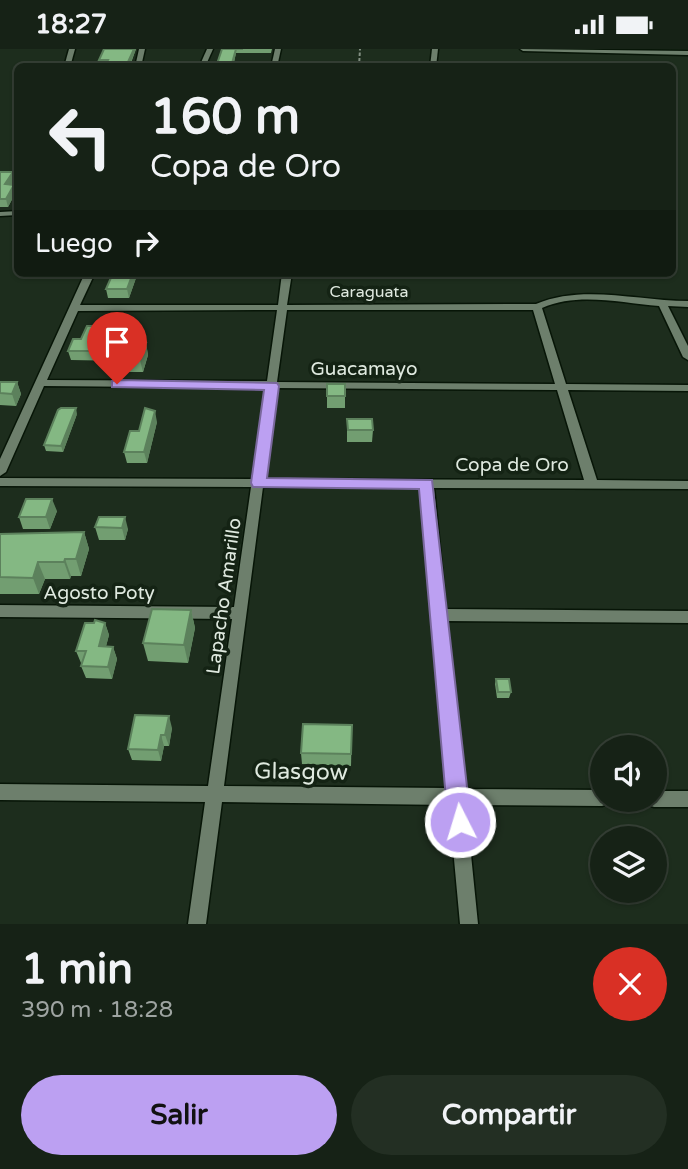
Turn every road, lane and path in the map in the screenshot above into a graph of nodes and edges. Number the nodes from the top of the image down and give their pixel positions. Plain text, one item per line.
1 (523, 49) edge
2 (688, 53) edge
3 (88, 277) edge
4 (287, 277) edge
5 (688, 304) edge
6 (663, 305) junction
7 (537, 307) junction
8 (74, 308) junction
9 (283, 308) junction
10 (688, 357) edge
11 (40, 383) junction
12 (272, 386) junction
13 (561, 388) junction
14 (688, 388) edge
15 (0, 471) edge
16 (0, 482) edge
17 (259, 483) junction
18 (427, 484) junction
19 (592, 485) junction
20 (688, 485) edge
21 (0, 611) edge
22 (241, 613) junction
23 (439, 615) junction
24 (688, 617) edge
25 (0, 792) edge
26 (216, 794) junction
27 (457, 797) junction
28 (590, 798) edge
29 (667, 799) edge
30 (688, 799) edge
31 (197, 924) edge
32 (469, 924) edge

1 - 2 street
3 - 8 street
4 - 9 street, Lapacho Amarillo
5 - 6 street, Caraguata
6 - 7 street, Caraguata
6 - 10 street
7 - 9 street, Caraguata
7 - 13 street
8 - 9 street, Caraguata
8 - 11 street
9 - 12 street, Lapacho Amarillo
11 - 12 street, Guacamayo
11 - 15 street
12 - 13 street, Guacamayo
12 - 17 street, Lapacho Amarillo
13 - 14 street, Guacamayo
13 - 19 street
16 - 17 street, Copa de Oro
17 - 18 street, Copa de Oro
17 - 22 street, Lapacho Amarillo
18 - 19 street, Copa de Oro
18 - 23 street
19 - 20 street, Copa de Oro
21 - 22 street, Agosto Poty
22 - 26 street, Lapacho Amarillo
23 - 24 street
23 - 27 street
25 - 26 street, Glasgow
26 - 27 street, Glasgow
26 - 31 street, Lapacho Amarillo
27 - 28 street, Glasgow
27 - 32 street
29 - 30 street

